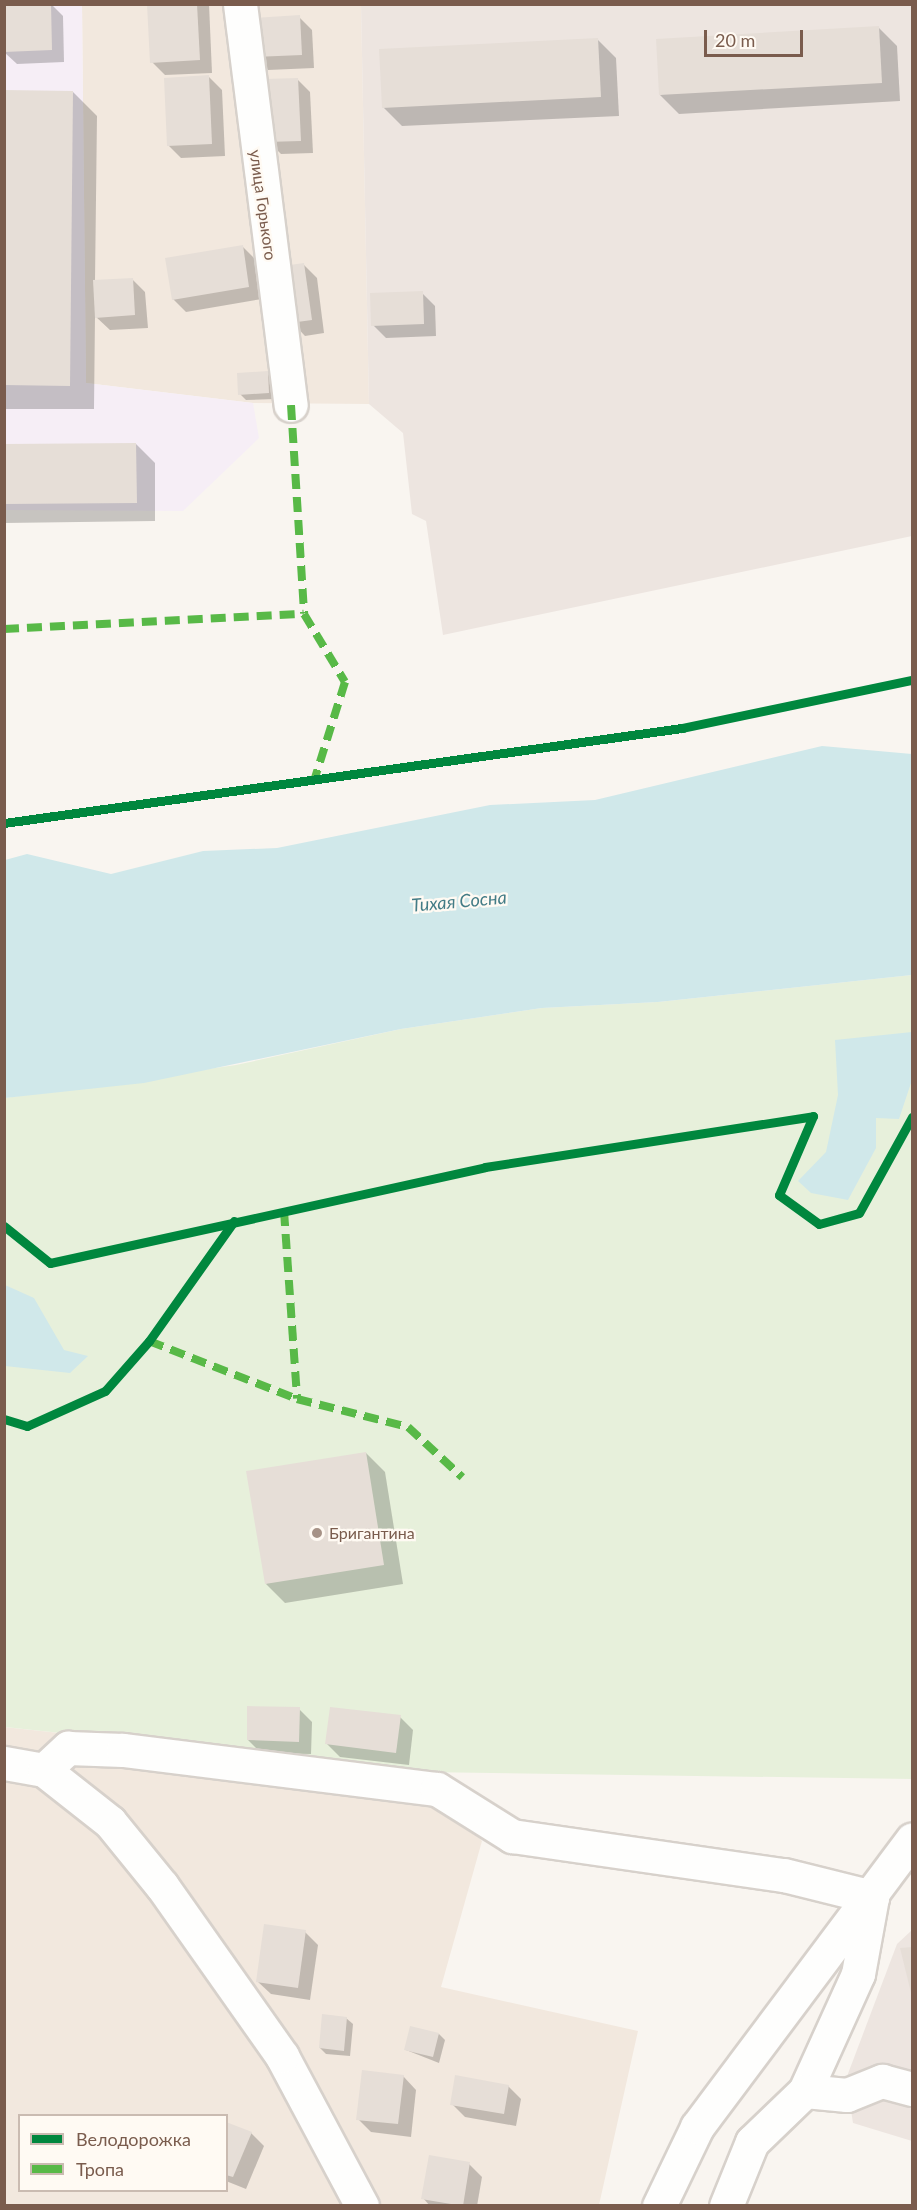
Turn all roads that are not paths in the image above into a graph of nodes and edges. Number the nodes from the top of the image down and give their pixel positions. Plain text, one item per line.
1 (240, 4) edge
2 (291, 405) dead end
3 (4, 1763) edge
4 (44, 1770) junction
5 (912, 1840) edge
6 (872, 1898) junction
7 (912, 2090) edge
8 (805, 2091) junction
9 (362, 2205) edge
10 (659, 2205) edge
11 (726, 2205) edge

1 - 2 street, улица Горького
3 - 4 street
4 - 6 street
4 - 9 street
5 - 6 street
6 - 8 street
6 - 10 street
7 - 8 street
8 - 11 street

